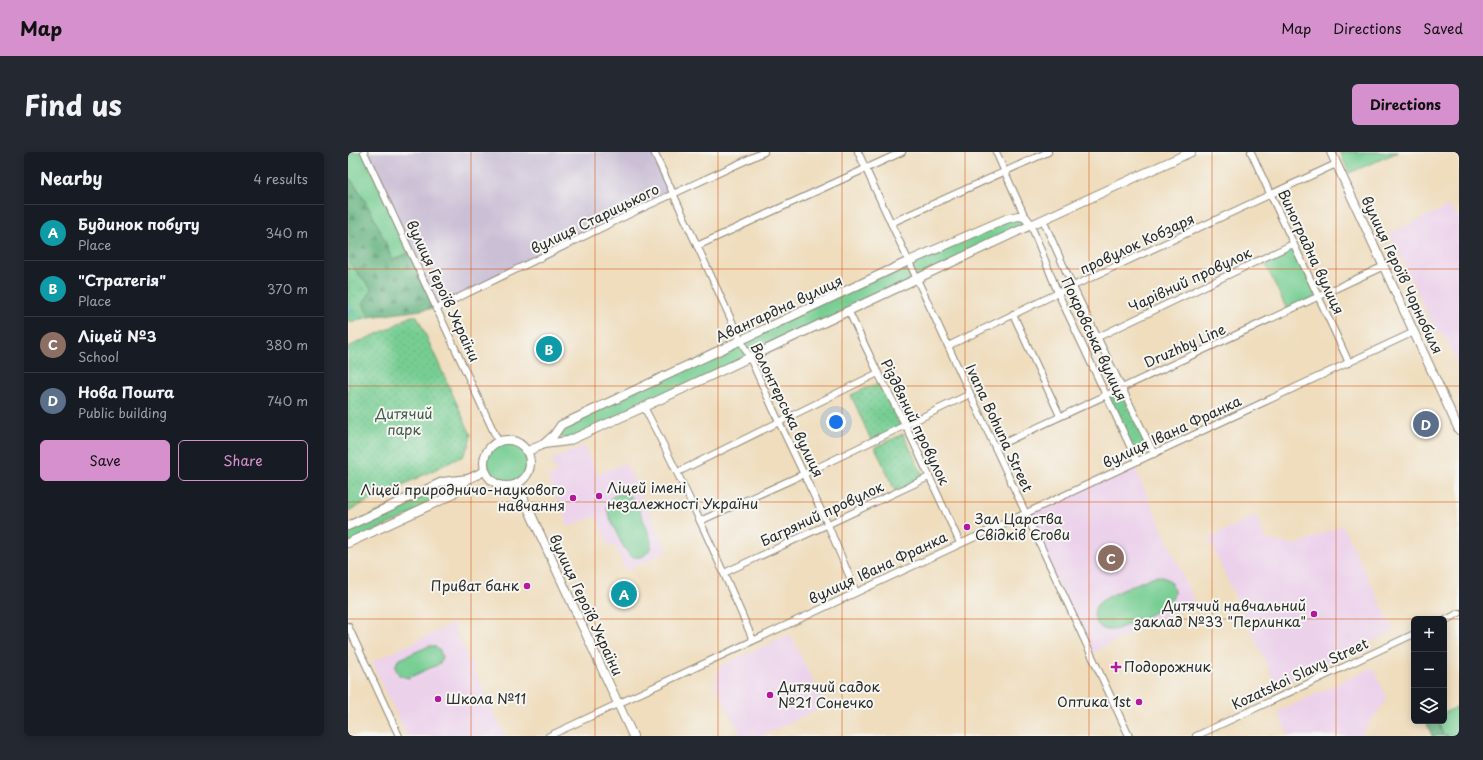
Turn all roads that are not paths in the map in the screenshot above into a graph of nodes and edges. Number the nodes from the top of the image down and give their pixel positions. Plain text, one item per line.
1 (364, 152) edge
2 (654, 152) edge
3 (764, 152) edge
4 (858, 152) edge
5 (902, 152) edge
6 (996, 152) edge
7 (1048, 152) edge
8 (1191, 152) edge
9 (1251, 152) edge
10 (1331, 152) edge
11 (1336, 164) junction
12 (866, 168) junction
13 (1005, 171) junction
14 (673, 194) junction
15 (1270, 195) junction
16 (1025, 217) junction
17 (1043, 220) junction
18 (891, 223) junction
19 (1031, 225) junction
20 (1293, 244) junction
21 (697, 246) junction
22 (909, 261) junction
23 (1384, 266) junction
24 (917, 280) junction
25 (1073, 286) junction
26 (1058, 293) junction
27 (1319, 298) junction
28 (437, 308) junction
29 (849, 312) junction
30 (1013, 314) junction
31 (1414, 332) junction
32 (1098, 337) junction
33 (741, 341) junction
34 (948, 346) junction
35 (750, 358) junction
36 (1349, 363) junction
37 (878, 373) junction
38 (1122, 387) junction
39 (970, 394) junction
40 (1106, 395) junction
41 (644, 407) junction
42 (1060, 416) junction
43 (779, 422) junction
44 (906, 426) junction
45 (1459, 430) edge
46 (498, 441) junction
47 (544, 444) junction
48 (995, 447) junction
49 (528, 451) junction
50 (1154, 454) junction
51 (1137, 461) junction
52 (485, 471) junction
53 (678, 472) junction
54 (804, 474) junction
55 (929, 477) junction
56 (468, 479) junction
57 (517, 484) junction
58 (1026, 513) junction
59 (700, 521) junction
60 (828, 525) junction
61 (348, 526) edge
62 (348, 543) edge
63 (960, 544) junction
64 (724, 572) junction
65 (856, 592) junction
66 (1459, 613) edge
67 (1447, 619) edge
68 (348, 626) edge
69 (1411, 635) edge
70 (753, 640) junction
71 (617, 703) junction
72 (399, 736) edge
73 (549, 736) edge
74 (633, 736) edge
75 (1129, 736) edge
76 (1196, 736) edge

1 - 28 street, вулиця Героїв України
2 - 14 street, Волонтерська вулиця
3 - 14 street, вулиця Старицького
4 - 12 street, Ivana Bohuna Street
5 - 12 street
6 - 13 street
7 - 13 street
8 - 17 street, Авангардна вулиця
9 - 15 street, Виноградна вулиця
10 - 11 street, вулиця Героїв Чорнобиля
11 - 15 street, провулок Кобзаря
11 - 23 street, вулиця Героїв Чорнобиля
12 - 18 street, Ivana Bohuna Street
12 - 21 street
13 - 16 street
13 - 18 street
14 - 21 street, Волонтерська вулиця
14 - 28 street, вулиця Старицького
15 - 20 street, Виноградна вулиця
15 - 25 street, провулок Кобзаря
16 - 19 street
16 - 22 street, Авангардна вулиця
17 - 19 street, Авангардна вулиця
17 - 25 street, Покровська вулиця
18 - 22 street, Ivana Bohuna Street
19 - 24 street, Авангардна вулиця
19 - 26 street, Покровська вулиця
20 - 27 street, Виноградна вулиця
20 - 32 street, Чарівний провулок
21 - 33 street, Волонтерська вулиця
22 - 24 street, Ivana Bohuna Street
22 - 33 street, Авангардна вулиця
23 - 27 street, Druzhby Line
23 - 31 street, вулиця Героїв Чорнобиля
24 - 29 street, Авангардна вулиця
24 - 34 street, Ivana Bohuna Street
25 - 26 street, провулок Кобзаря
25 - 32 street, Покровська вулиця
26 - 30 street, провулок Кобзаря
26 - 40 street, Покровська вулиця
27 - 36 street, Виноградна вулиця
27 - 38 street, Druzhby Line
28 - 46 street, вулиця Героїв України
29 - 35 street, Авангардна вулиця
29 - 37 street, Різдвяний провулок
30 - 34 street, провулок Кобзаря
30 - 42 street
31 - 36 street, вулиця Івана Франка
31 - 45 street, вулиця Героїв Чорнобиля
32 - 38 street, Покровська вулиця
33 - 35 street, Волонтерська вулиця
33 - 47 street, Авангардна вулиця
34 - 39 street, Ivana Bohuna Street
35 - 41 street, Авангардна вулиця
35 - 43 street, Волонтерська вулиця
36 - 50 street, вулиця Івана Франка
37 - 43 street
37 - 44 street, Різдвяний провулок
38 - 40 street, Druzhby Line
38 - 50 street, Покровська вулиця
39 - 44 street
39 - 48 street, Ivana Bohuna Street
40 - 42 street, Druzhby Line
40 - 51 street, Покровська вулиця
41 - 47 street, Авангардна вулиця
41 - 53 street
42 - 48 street, Druzhby Line
43 - 53 street
43 - 54 street, Волонтерська вулиця
44 - 54 street
44 - 55 street, Різдвяний провулок
46 - 49 street
46 - 52 street
47 - 49 street, Авангардна вулиця
48 - 58 street, Ivana Bohuna Street
49 - 57 street
50 - 51 street, вулиця Івана Франка
51 - 58 street, вулиця Івана Франка
52 - 56 street
52 - 57 street
53 - 59 street
54 - 59 street
54 - 60 street, Волонтерська вулиця
55 - 60 street, Багряний провулок
55 - 63 street, Різдвяний провулок
56 - 61 street
56 - 62 street
57 - 71 street, вулиця Героїв України
58 - 63 street, вулиця Івана Франка
58 - 75 street, Ivana Bohuna Street
59 - 64 street
60 - 64 street, Багряний провулок
60 - 65 street, Волонтерська вулиця
63 - 65 street, вулиця Івана Франка
64 - 70 street
65 - 70 street, вулиця Івана Франка
66 - 67 street
68 - 72 street
69 - 76 street, Kozatskoi Slavy Street
70 - 71 street, вулиця Івана Франка
71 - 73 street, вулиця Івана Франка
71 - 74 street, вулиця Героїв України

